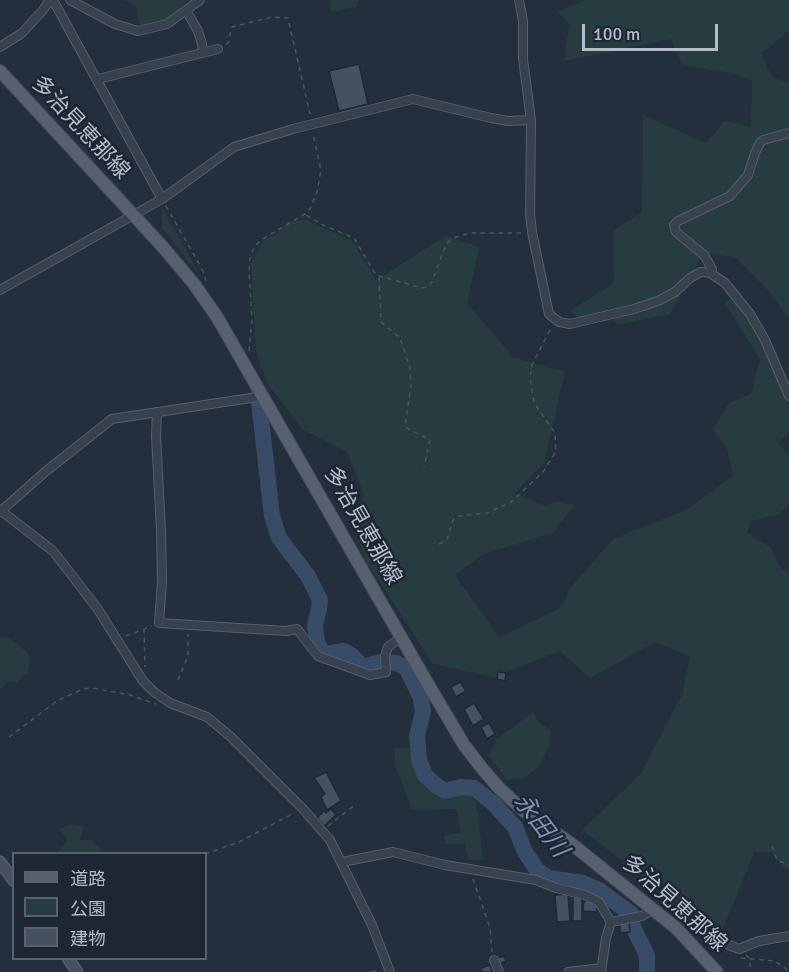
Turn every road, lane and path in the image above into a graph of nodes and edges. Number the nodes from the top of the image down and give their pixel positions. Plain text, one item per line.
1 (68, 0) edge
2 (200, 0) edge
3 (519, 0) edge
4 (53, 2) edge
5 (186, 10) junction
6 (0, 47) edge
7 (218, 49) joint
8 (203, 52) junction
9 (0, 71) edge
10 (98, 79) junction
11 (531, 120) junction
12 (311, 126) junction
13 (789, 133) edge
14 (162, 198) junction
15 (305, 214) junction
16 (133, 216) junction
17 (532, 232) junction
18 (710, 273) junction
19 (379, 276) junction
20 (0, 290) edge
21 (199, 292) junction
22 (555, 319) junction
23 (242, 360) junction
24 (264, 396) junction
25 (789, 396) edge
26 (157, 412) junction
27 (424, 467) dead end
28 (0, 511) edge
29 (439, 544) dead end
30 (159, 623) junction
31 (188, 624) junction
32 (144, 629) junction
33 (401, 637) junction
34 (119, 641) junction
35 (138, 672) junction
36 (178, 680) dead end
37 (155, 704) dead end
38 (9, 737) dead end
39 (355, 805) dead end
40 (303, 809) junction
41 (322, 831) junction
42 (772, 846) dead end
43 (207, 853) edge
44 (0, 862) edge
45 (342, 862) junction
46 (789, 865) edge
47 (472, 870) junction
48 (12, 878) edge
49 (652, 910) junction
50 (611, 922) junction
51 (676, 928) junction
52 (789, 936) edge
53 (738, 949) junction
54 (494, 960) joint
55 (601, 970) edge
56 (390, 972) edge
57 (499, 972) edge
58 (568, 972) edge
59 (717, 972) edge
60 (751, 972) edge

1 - 4 street
1 - 5 street
2 - 5 street
3 - 11 street
4 - 6 street
4 - 10 street
5 - 8 street
7 - 8 street
7 - 12 path
8 - 10 street
9 - 16 main road, 多治見恵那線
10 - 14 street
11 - 12 street
11 - 17 street
12 - 14 street
12 - 15 path
13 - 18 street
14 - 16 street
14 - 21 path
15 - 19 path
15 - 23 path
16 - 20 street
16 - 21 main road, 多治見恵那線
17 - 19 path
17 - 22 street
18 - 22 street
18 - 25 street
19 - 27 path
21 - 23 main road, 多治見恵那線
22 - 29 path
23 - 24 main road, 多治見恵那線
24 - 26 street
24 - 33 main road, 多治見恵那線
26 - 28 street
26 - 30 street
28 - 34 street
30 - 31 street
30 - 32 path
31 - 33 street
31 - 36 path
32 - 34 path
32 - 35 path
33 - 49 main road, 多治見恵那線
34 - 35 street
35 - 40 street
37 - 38 path
39 - 41 path
40 - 41 street
40 - 43 path
41 - 45 street
42 - 46 path
44 - 48 street
45 - 47 street
45 - 56 street
47 - 50 street
47 - 54 path
49 - 50 street
49 - 51 main road, 多治見恵那線
50 - 55 street
51 - 53 street
51 - 59 main road, 多治見恵那線
52 - 53 street
53 - 60 path
54 - 57 street
55 - 58 street

